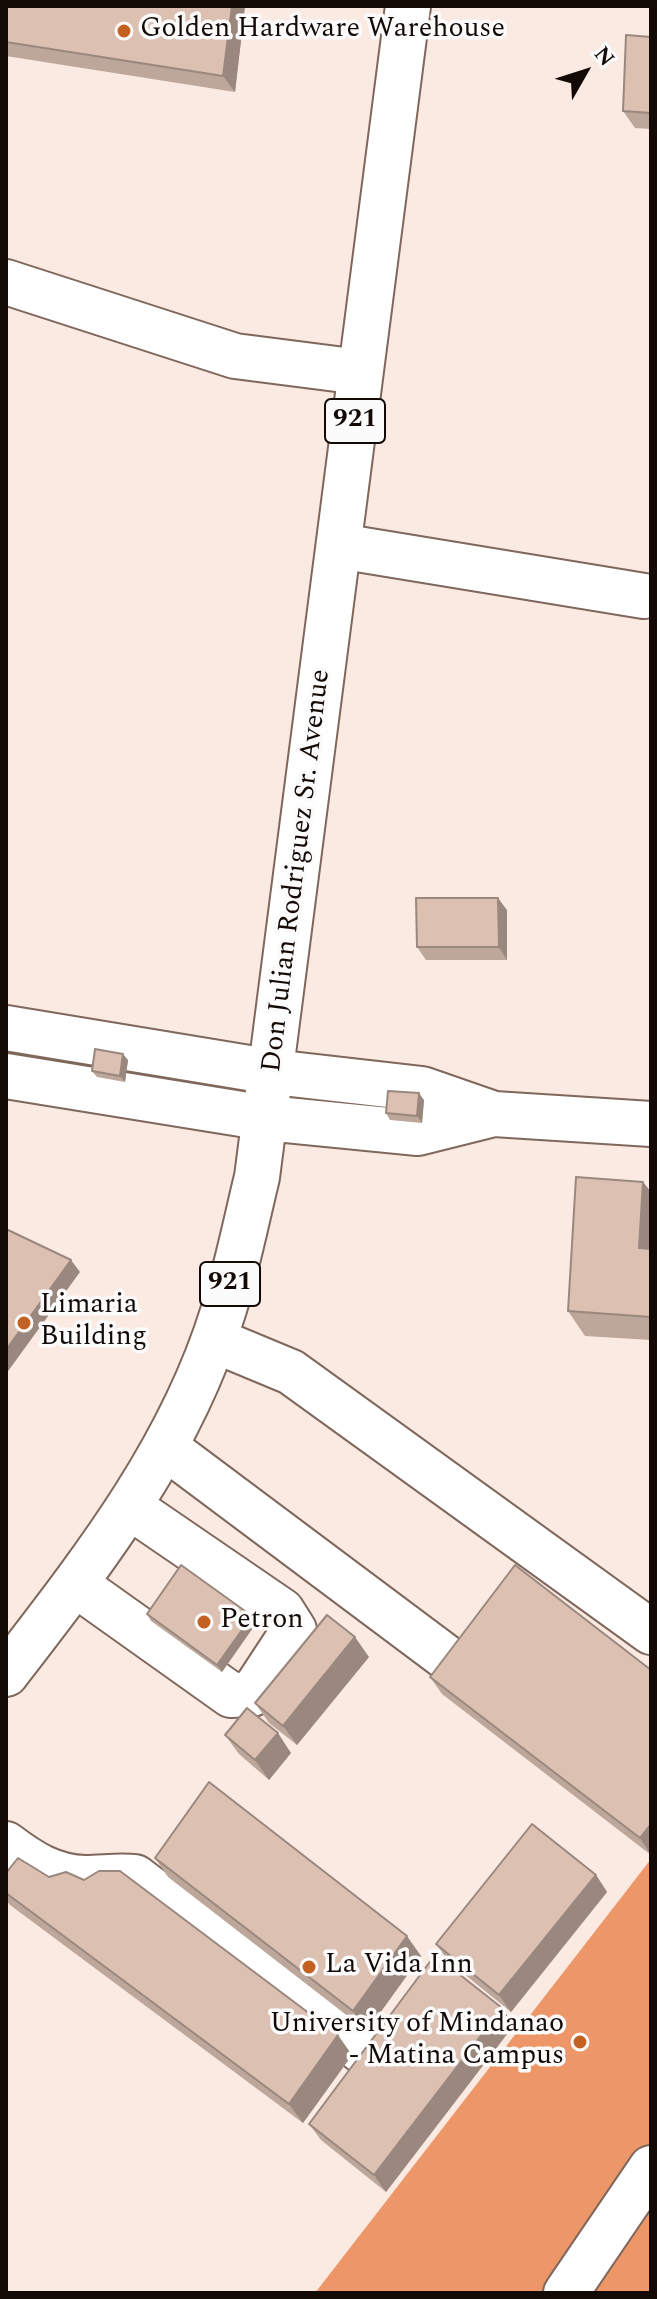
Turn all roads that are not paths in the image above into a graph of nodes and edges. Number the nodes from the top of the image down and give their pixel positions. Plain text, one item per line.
1 (408, 6) edge
2 (6, 282) edge
3 (360, 372) junction
4 (339, 546) junction
5 (649, 589) edge
6 (6, 1028) edge
7 (273, 1072) junction
8 (6, 1076) edge
9 (494, 1114) junction
10 (266, 1118) junction
11 (651, 1124) edge
12 (214, 1340) junction
13 (165, 1447) junction
14 (130, 1507) junction
15 (75, 1584) junction
16 (651, 1632) edge
17 (451, 1661) edge
18 (6, 1674) edge
19 (6, 1844) edge
20 (366, 2054) edge
21 (651, 2168) edge
22 (566, 2293) edge

1 - 3 main road, Don Julian Rodriguez Sr. Avenue / 921
2 - 3 main road
3 - 4 main road, Don Julian Rodriguez Sr. Avenue / 921
4 - 5 main road
4 - 7 main road, Don Julian Rodriguez Sr. Avenue / 921
6 - 7 main road
7 - 9 main road
7 - 10 main road, Don Julian Rodriguez Sr. Avenue / 921
8 - 10 main road
9 - 10 main road
9 - 11 main road
10 - 12 main road, Don Julian Rodriguez Sr. Avenue / 921
12 - 13 main road, Don Julian Rodriguez Sr. Avenue / 921
12 - 16 main road
13 - 14 main road, Don Julian Rodriguez Sr. Avenue / 921
13 - 17 main road
14 - 15 main road, Don Julian Rodriguez Sr. Avenue / 921
14 - 15 main road
15 - 18 main road, Don Julian Rodriguez Sr. Avenue / 921
19 - 20 main road
21 - 22 main road

